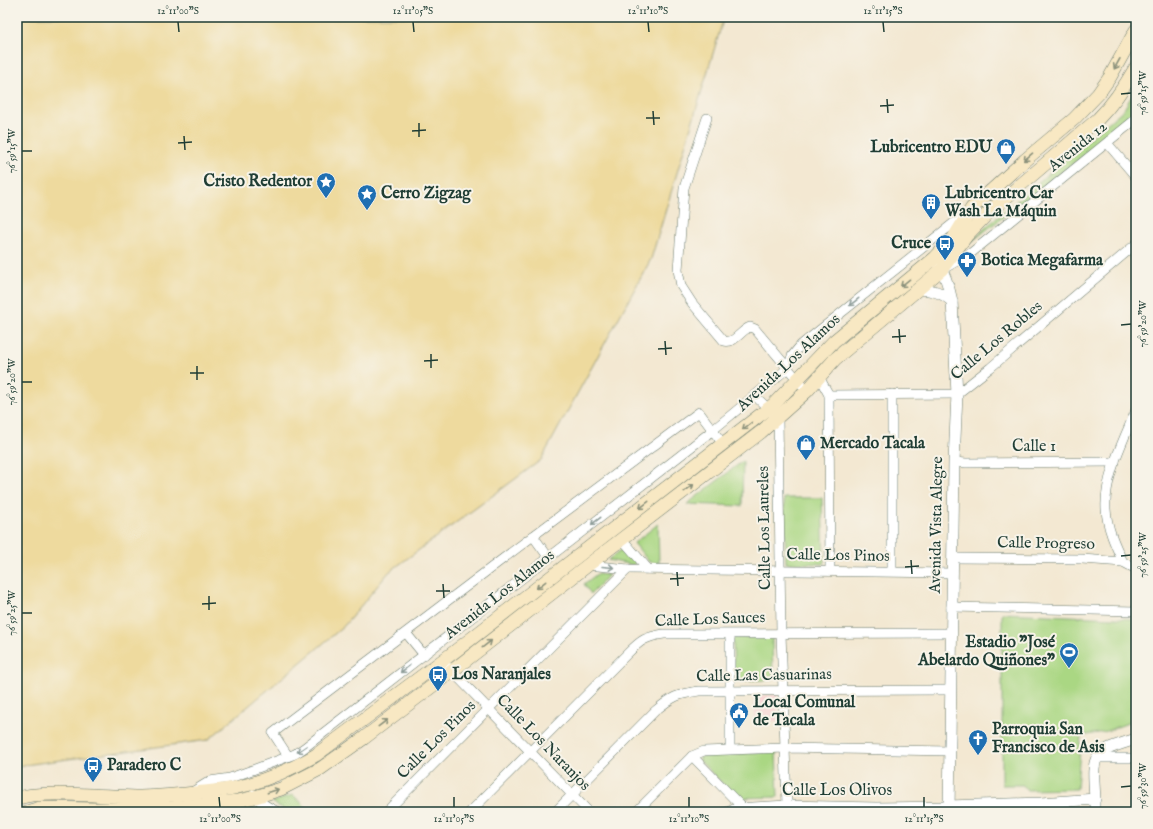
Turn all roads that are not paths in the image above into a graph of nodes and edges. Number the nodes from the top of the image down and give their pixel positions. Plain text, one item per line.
1 (1136, 30) edge
2 (1136, 67) edge
3 (707, 118) dead end
4 (1136, 119) edge
5 (1107, 143) junction
6 (1136, 177) edge
7 (972, 208) junction
8 (1136, 244) edge
9 (927, 245) junction
10 (935, 258) junction
11 (942, 269) junction
12 (918, 289) junction
13 (952, 301) junction
14 (788, 368) junction
15 (819, 377) junction
16 (798, 380) junction
17 (807, 391) junction
18 (892, 394) junction
19 (957, 394) junction
20 (829, 395) junction
21 (755, 396) junction
22 (768, 408) junction
23 (1136, 410) edge
24 (778, 418) junction
25 (713, 430) junction
26 (723, 444) junction
27 (954, 462) junction
28 (1115, 462) junction
29 (532, 536) junction
30 (622, 538) junction
31 (552, 555) junction
32 (953, 558) junction
33 (1123, 562) junction
34 (588, 565) junction
35 (628, 569) junction
36 (648, 569) junction
37 (780, 570) junction
38 (569, 571) junction
39 (830, 571) junction
40 (892, 571) junction
41 (1135, 571) edge
42 (953, 573) junction
43 (951, 607) junction
44 (1136, 611) edge
45 (406, 633) junction
46 (781, 633) junction
47 (951, 633) junction
48 (730, 634) junction
49 (424, 655) junction
50 (442, 661) junction
51 (452, 671) junction
52 (730, 690) junction
53 (784, 690) junction
54 (950, 690) junction
55 (489, 709) junction
56 (1136, 739) edge
57 (785, 748) junction
58 (730, 749) junction
59 (949, 751) junction
60 (531, 752) junction
61 (288, 756) junction
62 (692, 756) junction
63 (1096, 758) junction
64 (1136, 758) edge
65 (250, 784) junction
66 (188, 794) junction
67 (572, 795) junction
68 (255, 797) junction
69 (17, 799) edge
70 (1094, 799) junction
71 (787, 805) junction
72 (742, 807) junction
73 (994, 808) edge
74 (1041, 808) edge
75 (876, 809) edge
76 (948, 809) edge
77 (99, 811) edge
78 (27, 812) edge
79 (278, 812) edge
80 (386, 812) edge
81 (470, 812) edge
82 (555, 812) edge
83 (589, 812) edge
84 (636, 812) edge
85 (727, 812) edge
86 (1095, 812) edge

1 -> 7 main road, Avenida Los Alamos
2 - 11 main road, Avenida Los Alamos
3 - 14 street
4 - 5 street, Avenida 12
5 - 6 street
5 - 11 street, Avenida 12
7 - 9 street
7 - 10 main road, Avenida Los Alamos
8 - 19 street, Calle Los Robles
9 - 10 street, Avenida Vista Alegre
9 -> 14 street
10 - 11 street, Avenida Vista Alegre
10 -> 16 main road, Avenida Los Alamos
11 - 12 main road, Avenida Los Alamos
11 - 13 street, Avenida Vista Alegre
12 - 13 street
12 - 15 main road, Avenida Los Alamos
13 - 19 street, Avenida Vista Alegre
14 - 16 street
14 - 21 street
15 - 17 main road, Avenida Los Alamos
15 - 20 street
16 - 17 street
16 - 22 main road, Avenida Los Alamos
17 - 24 main road, Avenida Los Alamos
18 - 19 street, Calle Los Robles
18 - 20 street, Calle Los Robles
18 - 40 street
19 - 27 street, Avenida Vista Alegre
20 - 39 street
21 - 22 street
21 - 25 street
22 - 24 street
22 -> 26 main road, Avenida Los Alamos
23 - 28 street
30 -> 24 main road, Avenida Los Alamos
24 - 37 street, Calle Los Laureles
25 - 26 street
25 - 29 street
25 -> 31 street
26 -> 38 main road, Avenida Los Alamos
27 - 28 street, Calle 1
27 - 32 street, Avenida Vista Alegre
28 - 33 street
29 - 31 street
29 - 45 street
30 - 34 main road, Avenida Los Alamos
30 - 36 street
31 - 38 street
31 - 49 street
32 - 33 street, Calle Progreso
32 - 42 street, Avenida Vista Alegre
33 - 41 street, Calle Progreso
34 -> 35 street, Calle Los Pinos
34 - 38 main road, Avenida Los Alamos
35 - 36 street, Calle Los Pinos
35 - 55 street, Calle Los Pinos
36 - 37 street, Calle Los Pinos
37 - 39 street, Calle Los Pinos
37 - 46 street, Calle Los Laureles
38 -> 50 main road, Avenida Los Alamos
51 -> 38 main road, Avenida Los Alamos
39 - 40 street, Calle Los Pinos
40 - 42 street, Calle Los Pinos
42 - 43 street, Avenida Vista Alegre
43 - 44 street
43 - 47 street, Avenida Vista Alegre
45 - 49 street
45 - 61 street
46 - 47 street, Calle Los Sauces
46 - 48 street, Calle Los Sauces
46 - 53 street, Calle Los Laureles
47 - 54 street, Avenida Vista Alegre
48 - 52 street
48 - 60 street, Calle Los Sauces
49 -> 61 street
50 - 51 street, Calle Los Naranjos
50 - 65 main road, Avenida Los Alamos
51 - 55 street, Calle Los Naranjos
68 -> 51 main road, Avenida Los Alamos
52 - 53 street, Calle Las Casuarinas
52 - 58 street
52 - 67 street, Calle Las Casuarinas
53 - 54 street, Calle Las Casuarinas
53 - 57 street, Calle Los Laureles
54 - 59 street, Avenida Vista Alegre
55 - 60 street, Calle Los Naranjos
55 - 80 street, Calle Los Pinos
56 - 63 street
57 - 58 street
57 - 59 street
57 - 71 street, Calle Los Laureles
58 - 62 street
59 - 76 street, Avenida Vista Alegre
60 - 67 street, Calle Los Naranjos
60 - 81 street, Calle Los Sauces
61 - 66 street
62 - 72 street
62 - 84 street
63 - 64 street
63 - 70 street
65 - 66 main road, Avenida Los Alamos
65 - 68 street
66 - 69 main road, Avenida Los Alamos
67 - 82 street, Calle Las Casuarinas
67 - 83 street, Calle Los Naranjos
68 - 77 main road, Avenida Los Alamos
68 - 79 street
70 - 74 street
70 - 86 street
71 - 72 street, Calle Los Olivos
71 - 75 street, Calle Los Olivos
72 - 85 street, Calle Los Olivos
73 - 74 street
73 - 76 street
75 - 76 street, Calle Los Olivos
77 - 78 main road, Avenida Los Alamos

